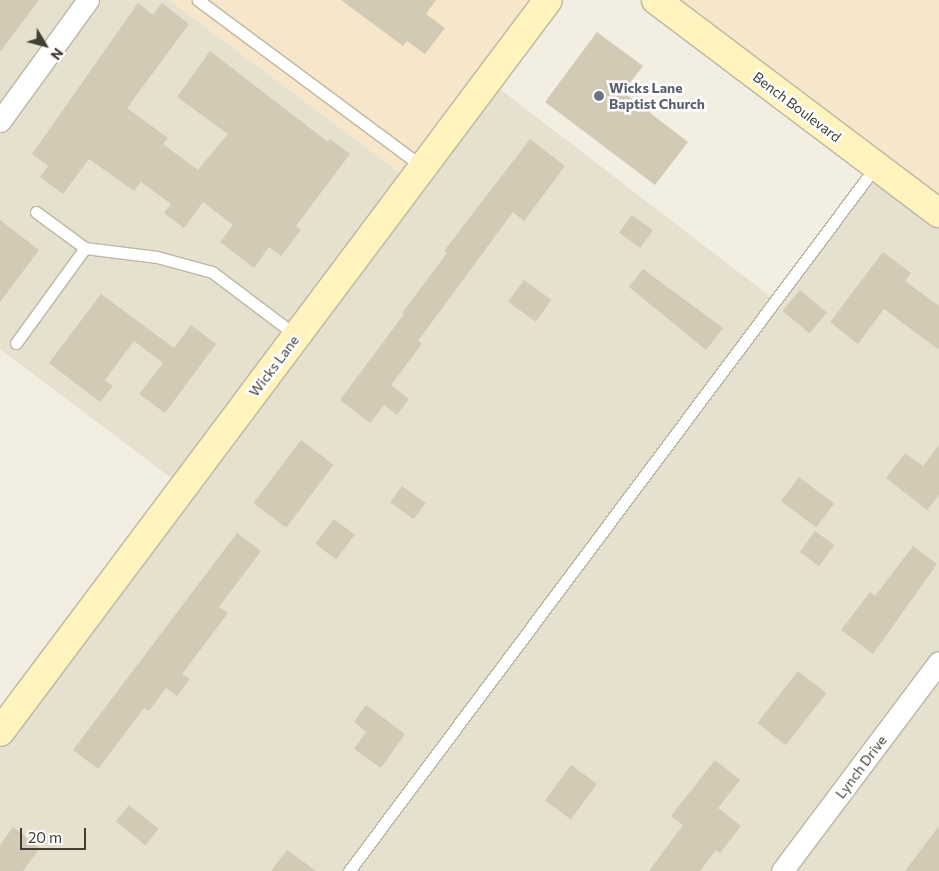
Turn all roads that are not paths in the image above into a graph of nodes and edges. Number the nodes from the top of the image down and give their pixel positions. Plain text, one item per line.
1 (88, 0) edge
2 (198, 0) edge
3 (548, 0) edge
4 (656, 0) edge
5 (0, 121) edge
6 (423, 166) junction
7 (876, 166) junction
8 (36, 212) dead end
9 (939, 213) edge
10 (85, 248) junction
11 (297, 336) junction
12 (16, 343) dead end
13 (939, 662) edge
14 (0, 732) edge
15 (349, 871) edge
16 (782, 871) edge

1 - 5 street
2 - 6 lane
3 - 6 street, Wicks Lane
4 - 7 street, Bench Boulevard
6 - 11 street, Wicks Lane
7 - 9 street, Bench Boulevard
7 - 15 lane
8 - 10 lane
10 - 11 lane
10 - 12 lane
11 - 14 street, Wicks Lane
13 - 16 street, Lynch Drive

